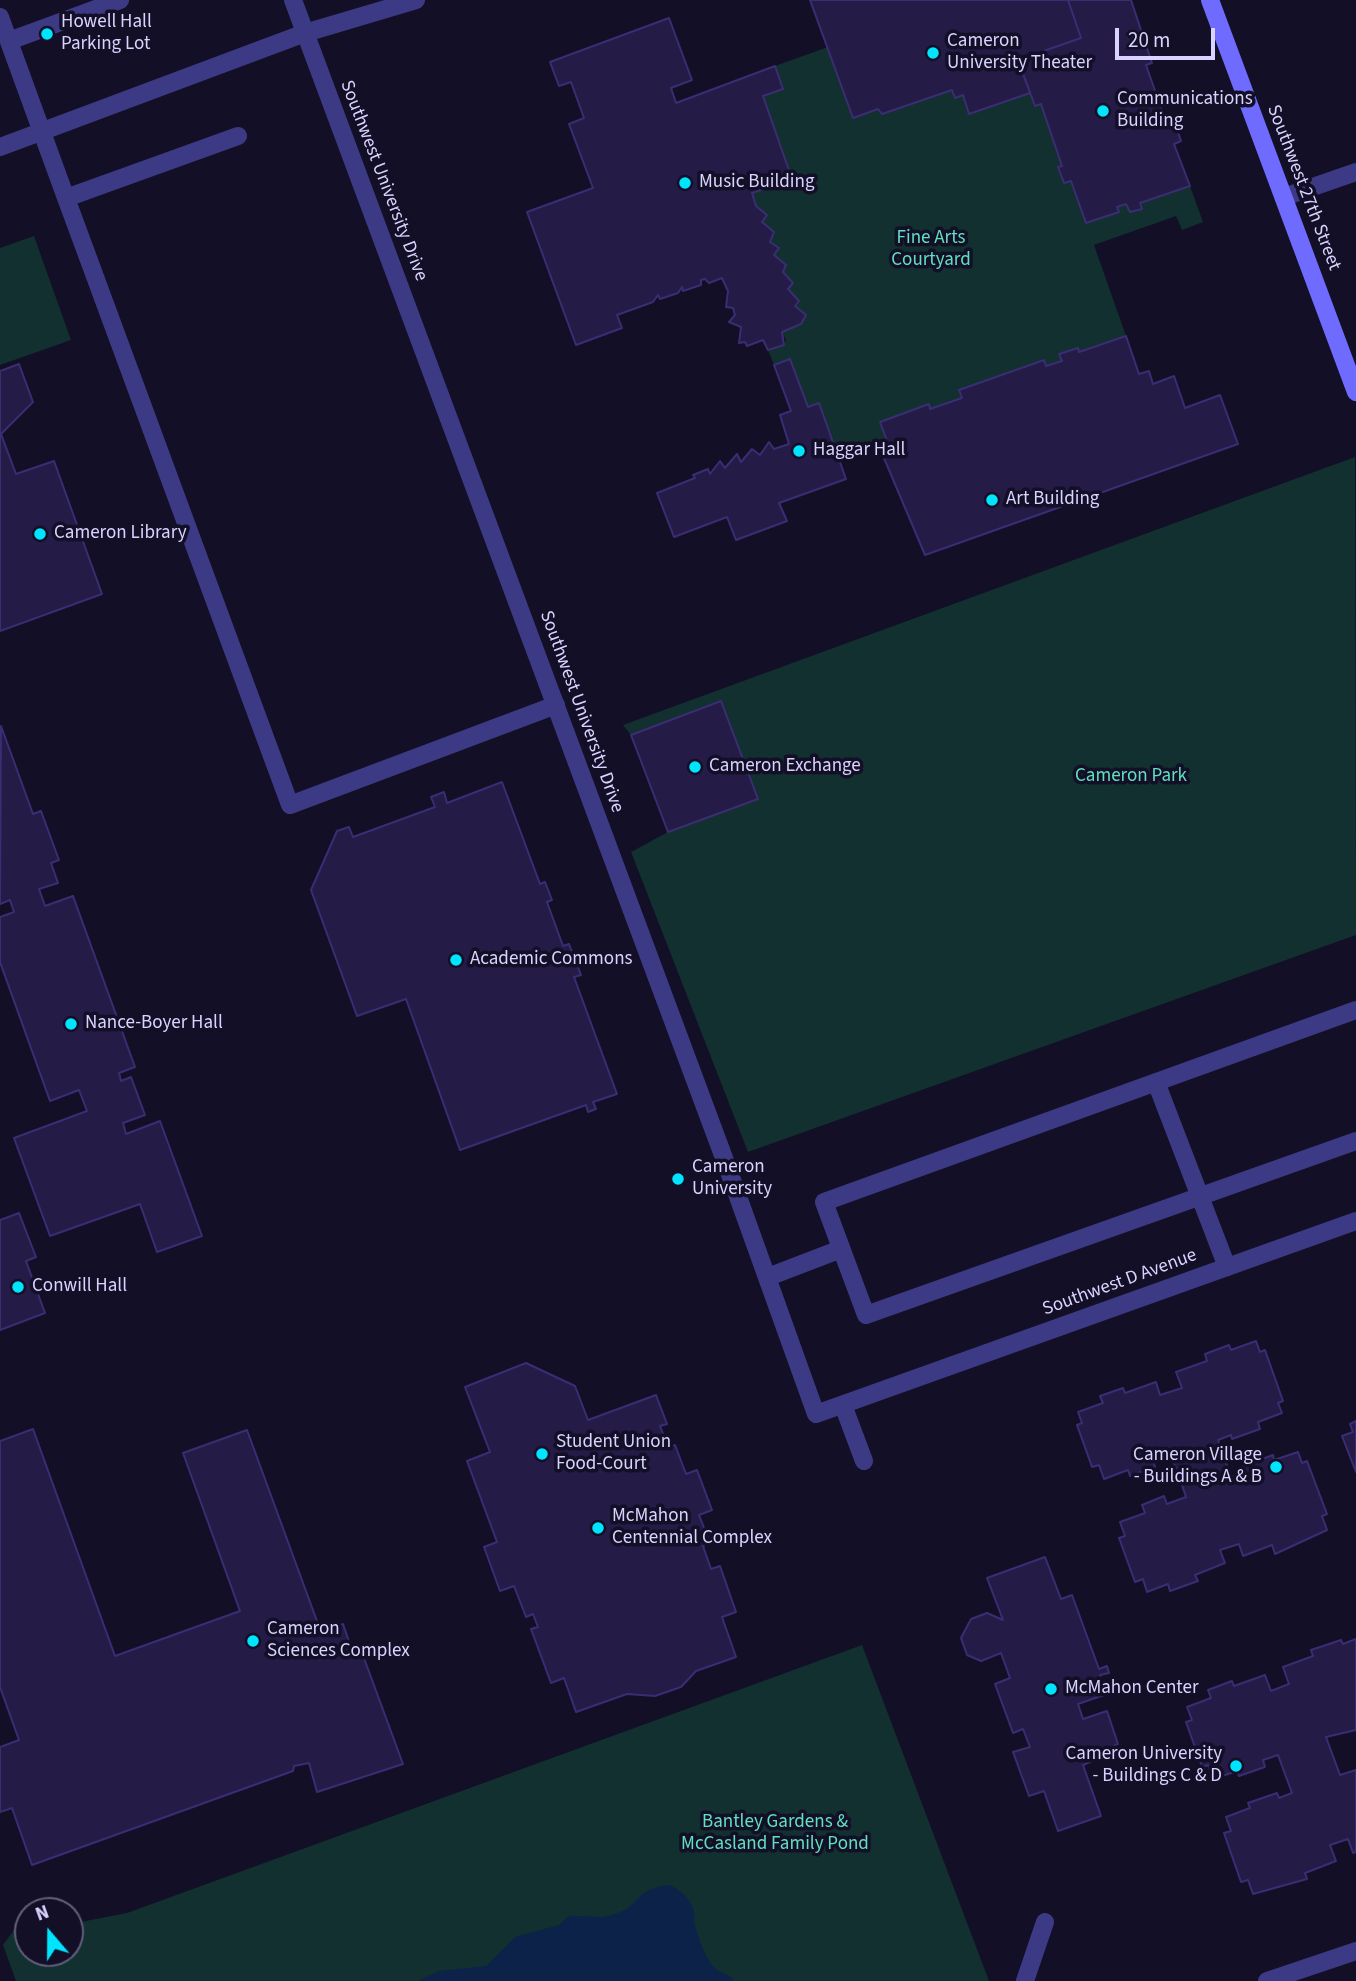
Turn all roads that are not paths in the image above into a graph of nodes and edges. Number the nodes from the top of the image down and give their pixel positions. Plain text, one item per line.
1 (120, 0) edge
2 (293, 0) edge
3 (416, 0) edge
4 (1210, 0) edge
5 (0, 17) edge
6 (305, 33) junction
7 (9, 41) junction
8 (43, 131) junction
9 (238, 136) dead end
10 (0, 147) edge
11 (1356, 172) edge
12 (1284, 197) junction
13 (66, 198) junction
14 (1356, 392) edge
15 (556, 705) junction
16 (1356, 1010) edge
17 (1156, 1082) junction
18 (1356, 1141) edge
19 (1198, 1197) junction
20 (1356, 1221) edge
21 (841, 1249) junction
22 (1227, 1267) junction
23 (768, 1277) junction
24 (843, 1405) junction
25 (864, 1461) dead end
26 (1045, 1922) dead end
27 (1356, 1951) edge
28 (1025, 1981) edge
29 (1267, 1981) edge

1 - 7 street
2 - 6 street, Southwest University Drive
3 - 6 street
4 - 12 street, Southwest 27th Street
5 - 7 street
6 - 8 street
6 - 15 street, Southwest University Drive
7 - 8 street
8 - 10 street
8 - 13 street
9 - 13 street
11 - 12 street
12 - 14 street, Southwest 27th Street
13 - 15 street
15 - 23 street, Southwest University Drive
16 - 17 street
17 - 19 street
17 - 21 street
18 - 19 street
19 - 21 street
19 - 22 street
20 - 22 street, Southwest D Avenue
21 - 23 street
22 - 24 street, Southwest D Avenue
23 - 24 street, Southwest University Drive
24 - 25 street
26 - 28 street
27 - 29 street

